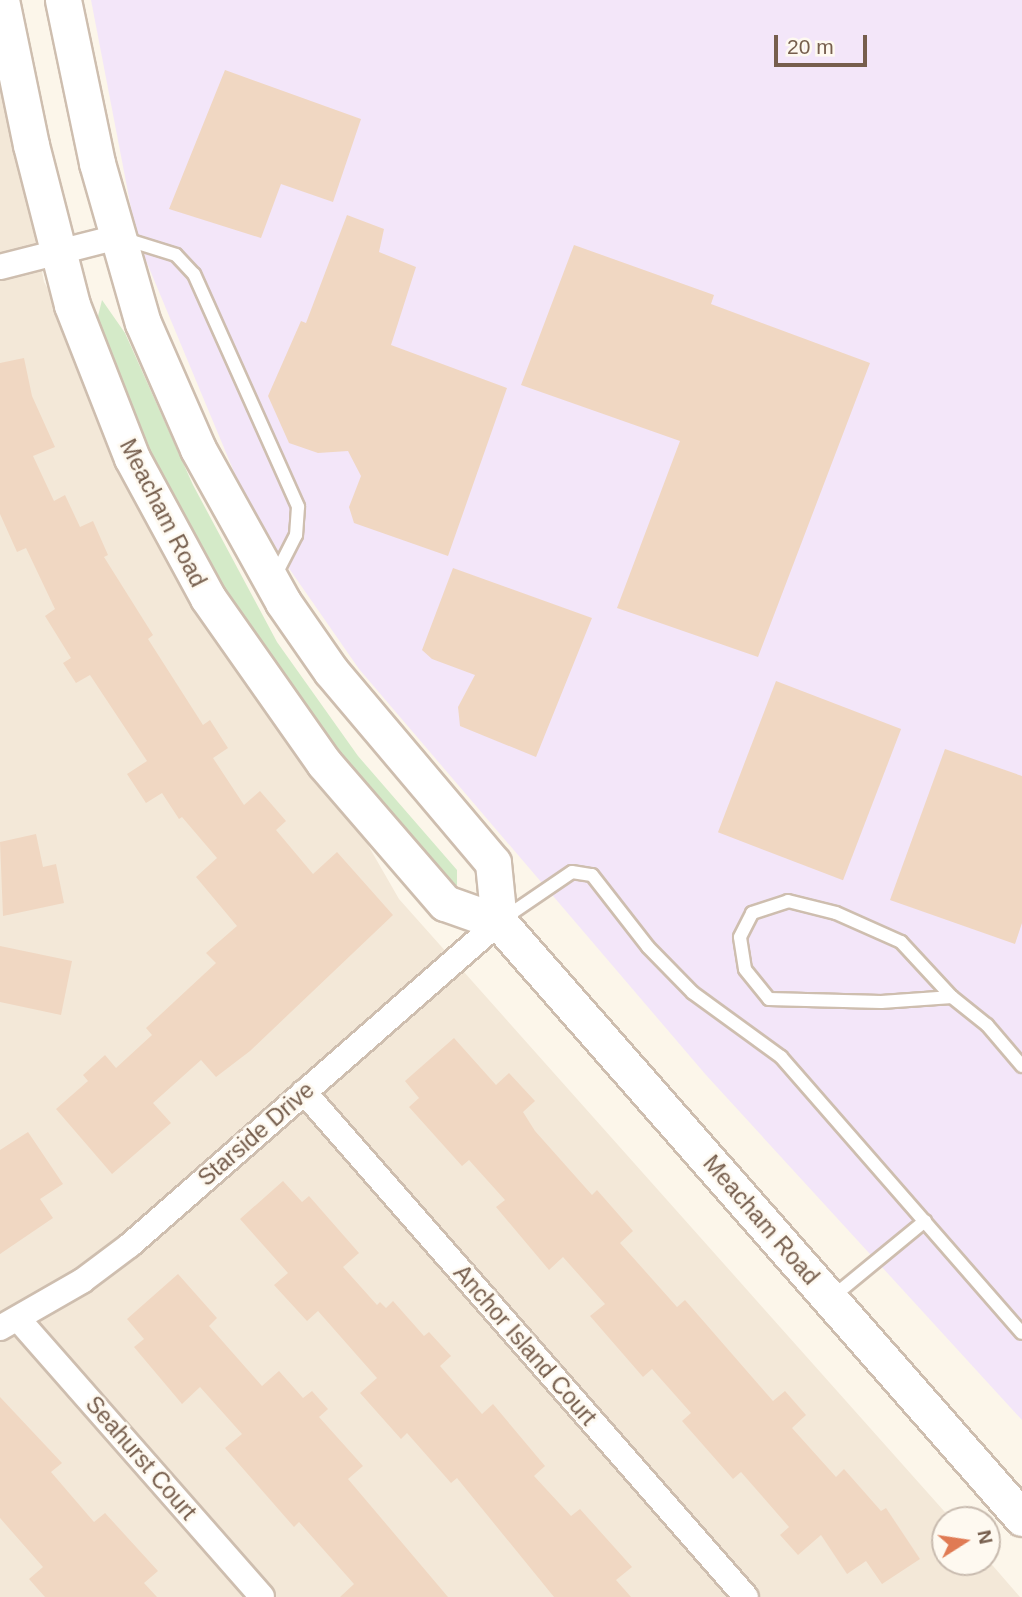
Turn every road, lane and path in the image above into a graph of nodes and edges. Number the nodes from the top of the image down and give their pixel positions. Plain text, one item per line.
1 (1, 0) edge
2 (63, 0) edge
3 (118, 236) junction
4 (57, 254) junction
5 (0, 267) edge
6 (272, 582) junction
7 (499, 922) junction
8 (952, 998) junction
9 (1022, 1066) edge
10 (304, 1092) junction
11 (925, 1221) junction
12 (830, 1299) junction
13 (10, 1324) edge
14 (1022, 1333) edge
15 (1022, 1518) edge
16 (262, 1597) edge
17 (746, 1597) edge

1 - 4 street, Meacham Road
2 - 3 street
3 - 4 street
3 - 6 street
3 - 6 lane
4 - 5 street
4 - 7 street, Meacham Road
6 - 7 street
7 - 10 street, Starside Drive
7 - 11 lane
7 - 12 street, Meacham Road
8 - 8 lane
8 - 9 lane
10 - 13 street, Starside Drive
10 - 17 street, Anchor Island Court
11 - 12 lane
11 - 14 lane
12 - 15 street, Meacham Road
13 - 16 street, Seahurst Court

